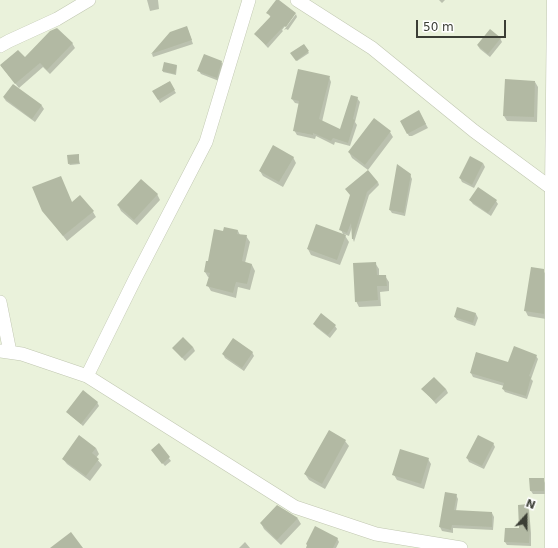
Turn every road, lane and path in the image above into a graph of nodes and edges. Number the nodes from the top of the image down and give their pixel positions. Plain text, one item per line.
1 (88, 0) edge
2 (249, 0) edge
3 (298, 0) edge
4 (557, 1) edge
5 (0, 46) edge
6 (554, 190) junction
7 (0, 302) edge
8 (556, 305) edge
9 (5, 351) edge
10 (87, 376) junction
11 (461, 548) edge
12 (554, 548) edge

1 - 5 street
2 - 10 street
3 - 6 street
4 - 6 street
6 - 8 street
7 - 9 street
8 - 12 street
9 - 10 street
10 - 11 street

